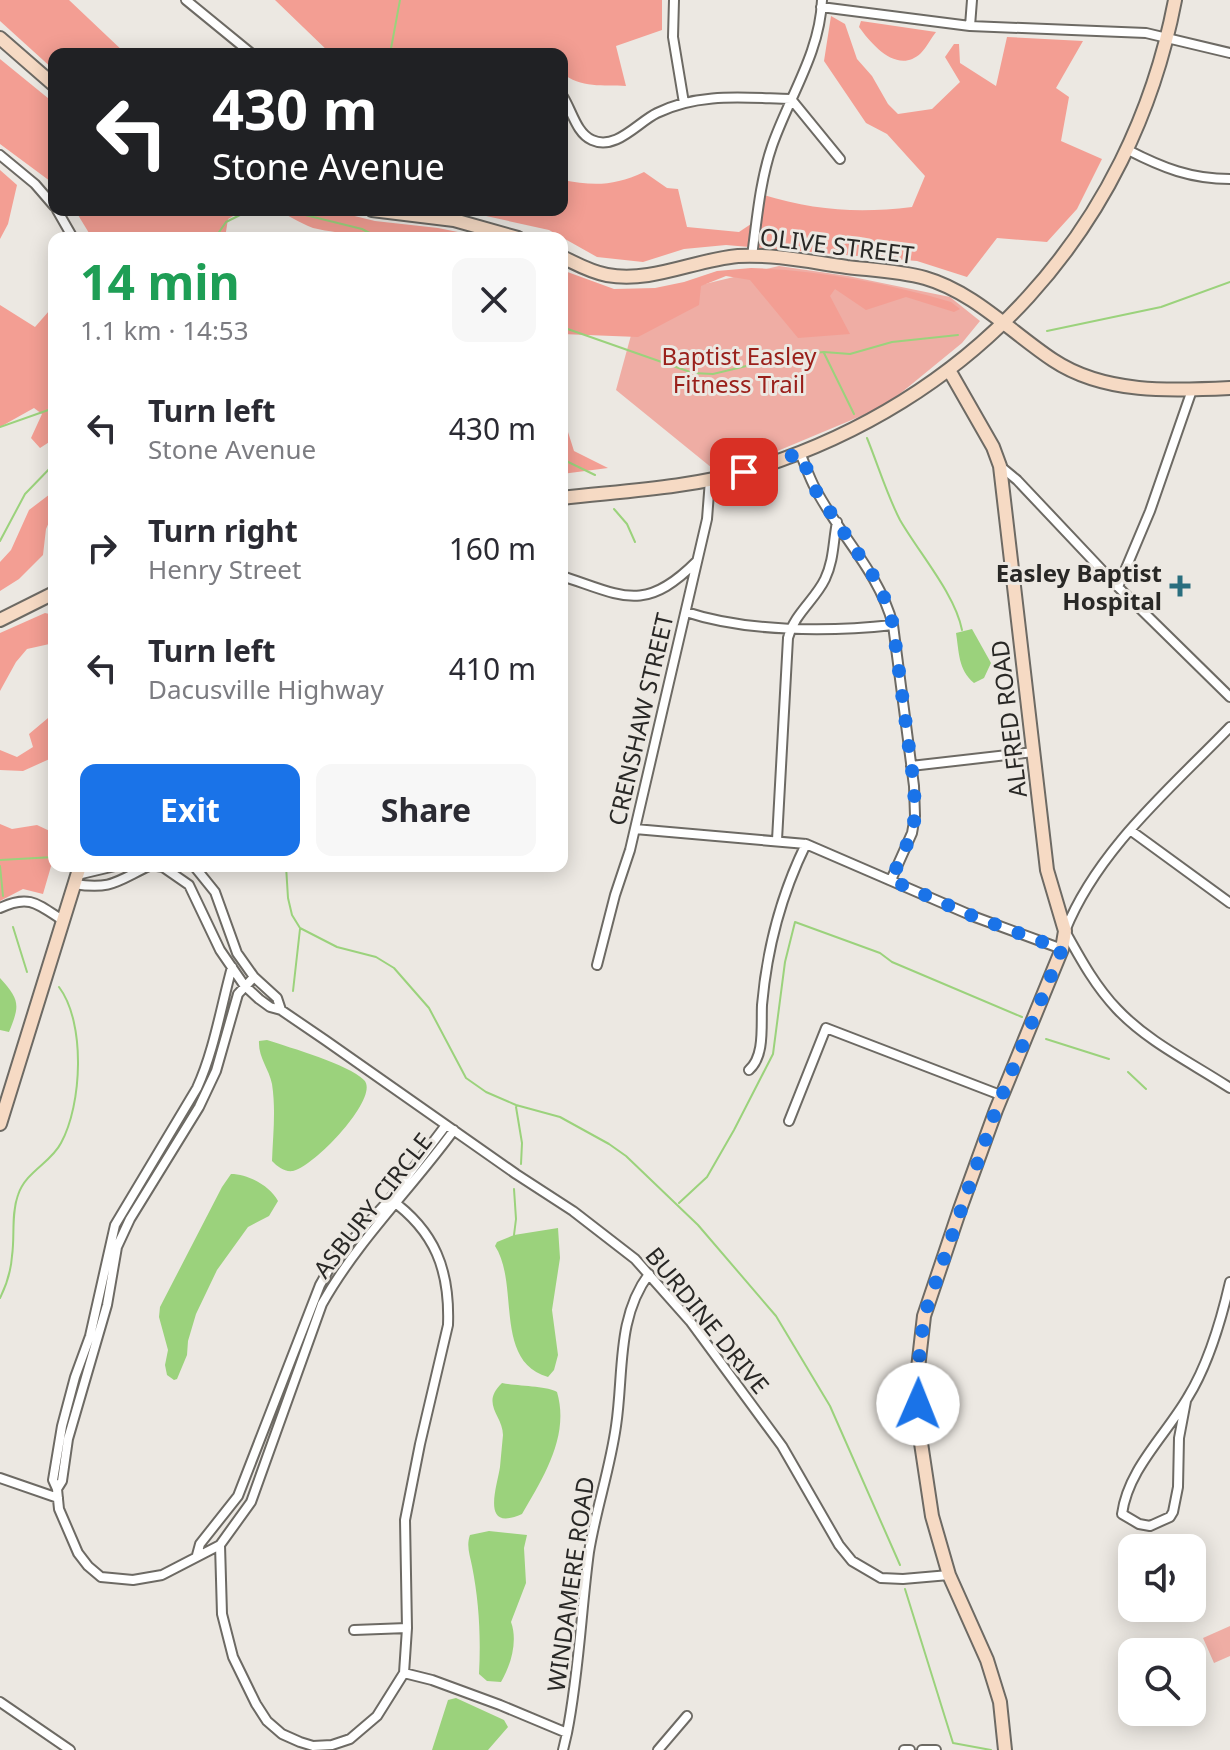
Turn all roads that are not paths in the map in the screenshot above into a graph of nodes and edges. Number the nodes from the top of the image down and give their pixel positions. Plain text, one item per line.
1 (186, 0) edge
2 (674, 0) edge
3 (972, 0) edge
4 (1175, 0) edge
5 (822, 4) edge
6 (970, 26) junction
7 (1168, 37) junction
8 (0, 38) edge
9 (245, 48) edge
10 (1230, 53) edge
11 (48, 80) edge
12 (791, 99) junction
13 (684, 103) junction
14 (568, 107) edge
15 (1128, 150) junction
16 (0, 155) edge
17 (840, 159) dead end
18 (1230, 179) edge
19 (48, 200) edge
20 (421, 216) edge
21 (497, 232) edge
22 (752, 256) junction
23 (568, 260) edge
24 (1004, 323) junction
25 (949, 370) junction
26 (1230, 388) edge
27 (1192, 390) junction
28 (800, 453) junction
29 (1000, 466) junction
30 (710, 480) junction
31 (568, 497) edge
32 (837, 522) junction
33 (697, 561) junction
34 (568, 578) edge
35 (1118, 587) junction
36 (48, 596) edge
37 (686, 612) junction
38 (0, 620) edge
39 (893, 625) junction
40 (791, 627) junction
41 (1230, 697) edge
42 (1230, 727) edge
43 (1034, 752) junction
44 (911, 766) junction
45 (635, 829) junction
46 (1130, 830) junction
47 (777, 840) junction
48 (806, 844) junction
49 (138, 872) edge
50 (170, 872) edge
51 (199, 872) edge
52 (77, 875) edge
53 (891, 880) junction
54 (1230, 903) edge
55 (0, 908) edge
56 (62, 920) junction
57 (1065, 931) junction
58 (1062, 949) junction
59 (597, 965) dead end
60 (232, 967) junction
61 (254, 977) junction
62 (244, 985) junction
63 (281, 1010) junction
64 (211, 1069) junction
65 (749, 1070) dead end
66 (1230, 1088) edge
67 (1003, 1096) junction
68 (187, 1104) junction
69 (197, 1111) junction
70 (789, 1121) dead end
71 (0, 1124) edge
72 (450, 1128) junction
73 (144, 1175) junction
74 (153, 1182) junction
75 (393, 1201) junction
76 (123, 1211) junction
77 (132, 1217) junction
78 (109, 1265) junction
79 (649, 1274) junction
80 (1230, 1282) edge
81 (98, 1293) junction
82 (109, 1295) junction
83 (303, 1344) junction
84 (75, 1377) junction
85 (85, 1380) junction
86 (1186, 1401) junction
87 (63, 1418) junction
88 (73, 1421) junction
89 (64, 1438) junction
90 (256, 1456) junction
91 (266, 1460) junction
92 (0, 1478) edge
93 (58, 1493) junction
94 (220, 1545) junction
95 (197, 1555) junction
96 (949, 1575) junction
97 (407, 1628) junction
98 (354, 1630) dead end
99 (404, 1673) junction
100 (0, 1702) edge
101 (687, 1716) dead end
102 (567, 1733) junction
103 (70, 1750) edge
104 (563, 1750) edge
105 (658, 1750) edge
106 (904, 1750) edge
107 (910, 1750) edge
108 (922, 1750) edge
109 (936, 1750) edge
110 (1005, 1750) edge

1 - 9 street
2 - 13 street
3 - 6 street
4 - 7 street
5 - 6 street
5 - 12 street
6 - 7 street
7 - 10 street
7 - 15 street
8 - 11 street
12 - 13 street
12 - 17 street
12 - 22 street
13 - 14 street
15 - 18 street
15 - 24 street
16 - 19 street
20 - 21 street
22 - 23 street, OLIVE STREET
22 - 24 street, OLIVE STREET
24 - 25 street
24 - 27 street, OLIVE STREET
25 - 28 street
25 - 29 street, ALFRED ROAD
26 - 27 street, OLIVE STREET
27 - 35 street
28 - 30 street
28 - 32 street
29 - 35 street
29 - 43 street, ALFRED ROAD
30 - 31 street
30 - 33 street, CRENSHAW STREET
32 - 39 street
32 - 40 street
33 - 34 street
33 - 37 street, CRENSHAW STREET
35 - 41 street
36 - 38 street
37 - 40 street
37 - 45 street, CRENSHAW STREET
39 - 40 street
39 - 44 street
40 - 47 street
42 - 46 street
43 - 44 street
43 - 57 street, ALFRED ROAD
44 - 53 street
45 - 47 street
45 - 59 street, CRENSHAW STREET
46 - 54 street
46 - 57 street
47 - 48 street
48 - 53 street
48 - 65 street
49 - 52 street
50 - 60 street, BURDINE DRIVE
51 - 61 street, BURDINE DRIVE
52 - 56 street
53 - 58 street
55 - 56 street
56 - 71 street
57 - 58 street
57 - 66 street
58 - 67 street
60 - 62 street, BURDINE DRIVE
60 - 64 street, ASBURY CIRCLE
61 - 62 street
61 - 63 street, BURDINE DRIVE
62 - 63 street, BURDINE DRIVE
62 - 64 street, ASBURY CIRCLE
63 - 72 street, BURDINE DRIVE
64 - 68 street, ASBURY CIRCLE
64 - 69 street, ASBURY CIRCLE
67 - 70 street
67 - 96 street
68 - 69 street
68 - 73 street, ASBURY CIRCLE
69 - 74 street, ASBURY CIRCLE
72 - 75 street, ASBURY CIRCLE
72 - 79 street, BURDINE DRIVE
73 - 74 street
73 - 76 street, ASBURY CIRCLE
74 - 77 street, ASBURY CIRCLE
75 - 83 street, ASBURY CIRCLE
75 - 97 street
76 - 77 street
76 - 78 street, ASBURY CIRCLE
77 - 78 street, ASBURY CIRCLE
78 - 81 street, ASBURY CIRCLE
78 - 82 street, ASBURY CIRCLE
79 - 96 street, BURDINE DRIVE
79 - 102 street, WINDAMERE ROAD
80 - 86 street
81 - 82 street
81 - 84 street, ASBURY CIRCLE
82 - 85 street, ASBURY CIRCLE
83 - 90 street, ASBURY CIRCLE
83 - 91 street, ASBURY CIRCLE
84 - 85 street
84 - 87 street, ASBURY CIRCLE
85 - 88 street, ASBURY CIRCLE
86 - 86 street
87 - 88 street
87 - 89 street, ASBURY CIRCLE
88 - 89 street, ASBURY CIRCLE
89 - 93 street, ASBURY CIRCLE
90 - 91 street
90 - 95 street, ASBURY CIRCLE
91 - 94 street, ASBURY CIRCLE
92 - 93 street
93 - 95 street, ASBURY CIRCLE
94 - 95 street, ASBURY CIRCLE
94 - 99 street
96 - 110 street
97 - 98 street
97 - 99 street
99 - 102 street, WINDAMERE ROAD
100 - 103 street
101 - 105 street
102 - 104 street
106 - 107 street
108 - 109 street

